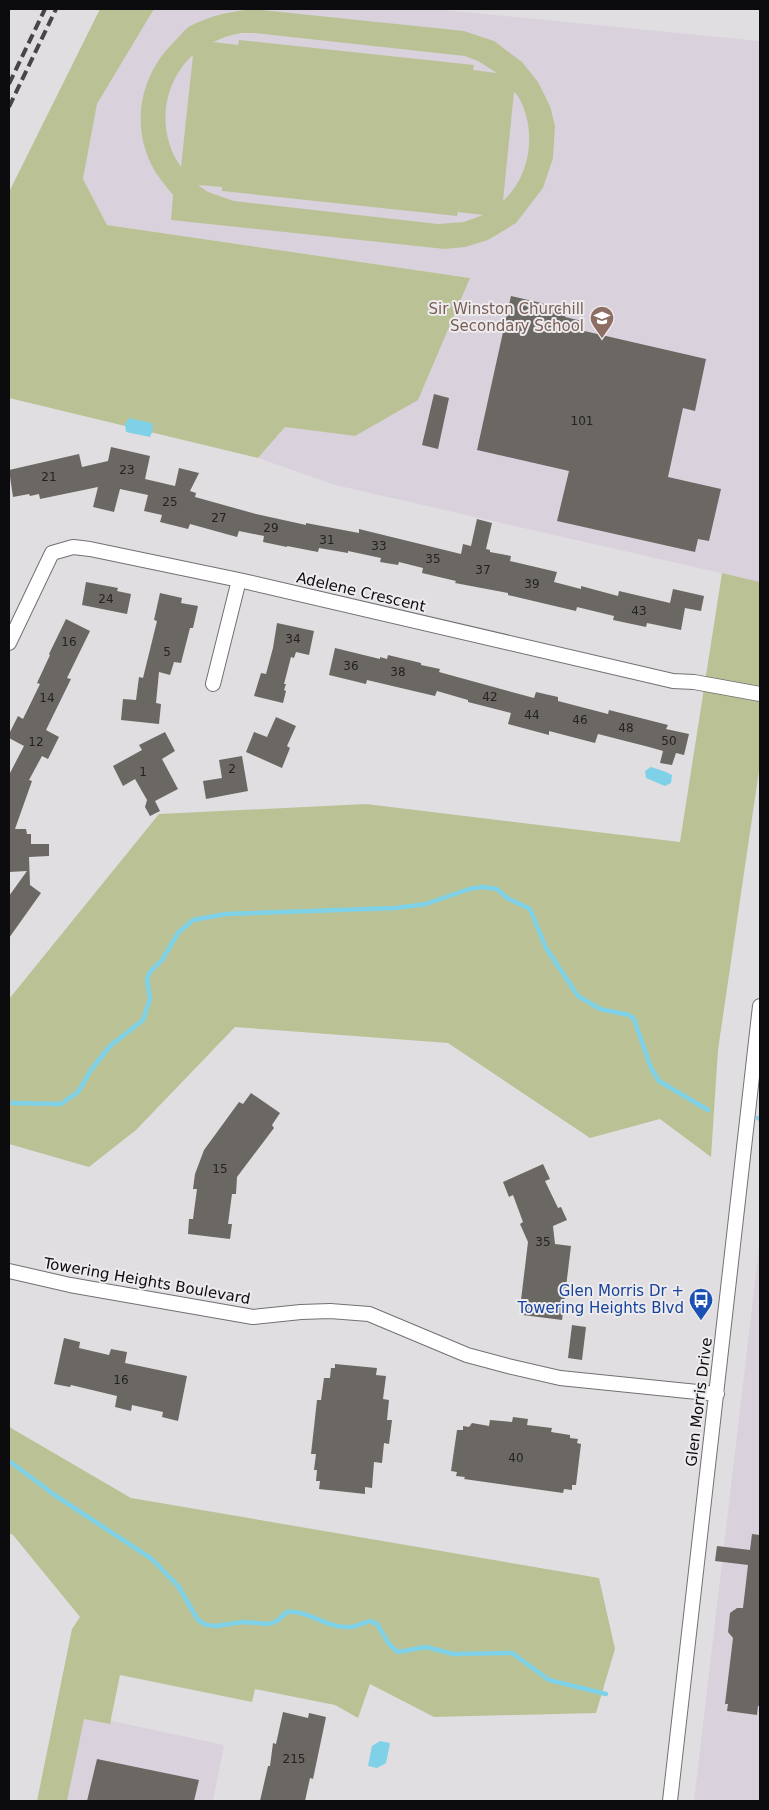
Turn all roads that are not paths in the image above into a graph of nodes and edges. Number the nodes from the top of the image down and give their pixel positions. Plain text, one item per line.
1 (239, 580) junction
2 (9, 642) edge
3 (213, 684) dead end
4 (760, 694) edge
5 (760, 1006) edge
6 (9, 1271) edge
7 (717, 1394) junction
8 (670, 1801) edge

1 - 2 street, Adelene Crescent
1 - 3 street
1 - 4 street, Adelene Crescent
5 - 7 street, Glen Morris Drive
6 - 7 street, Towering Heights Boulevard
7 - 8 street, Glen Morris Drive

